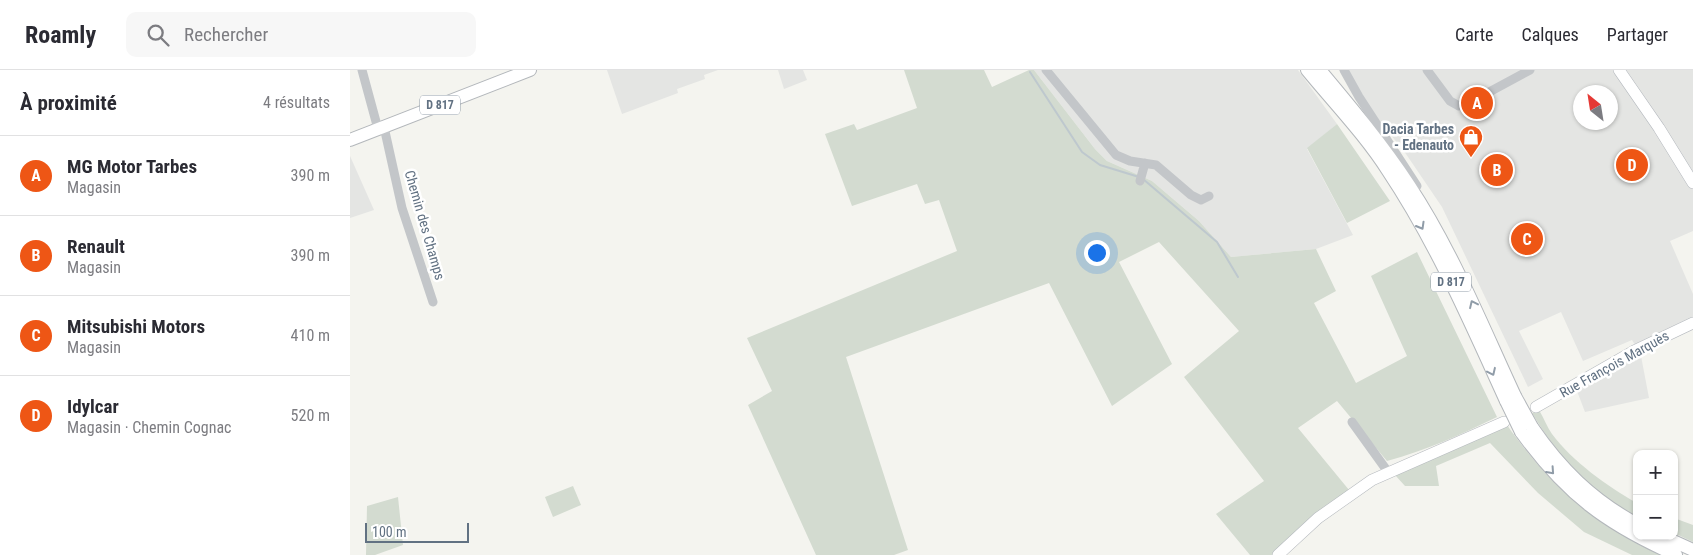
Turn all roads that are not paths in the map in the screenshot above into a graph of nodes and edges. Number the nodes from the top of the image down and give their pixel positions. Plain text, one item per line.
1 (362, 70) edge
2 (530, 70) edge
3 (1046, 70) edge
4 (1308, 70) edge
5 (1320, 70) edge
6 (1344, 70) edge
7 (1427, 70) edge
8 (1530, 70) edge
9 (1619, 70) edge
10 (381, 128) junction
11 (350, 140) edge
12 (1145, 162) junction
13 (1141, 179) dead end
14 (1693, 183) edge
15 (1209, 196) dead end
16 (1443, 244) junction
17 (433, 302) dead end
18 (1693, 323) edge
19 (1510, 398) junction
20 (1536, 407) dead end
21 (1352, 422) dead end
22 (1504, 422) dead end
23 (1527, 430) junction
24 (1388, 472) junction
25 (1633, 522) edge
26 (1671, 540) edge
27 (1693, 550) edge
28 (1278, 555) edge
29 (1676, 555) edge

1 - 10 street, Chemin des Champs
2 - 10 main road, D 817
3 - 12 street
4 -> 19 main road, D 817
5 - 16 main road, D 817
6 - 16 street
7 - 8 street
9 - 14 street
10 - 11 main road, D 817
10 - 17 street, Chemin des Champs
12 - 13 street
12 - 15 street
19 -> 16 main road, D 817
18 - 20 street, Rue François Marquès
19 - 23 main road, D 817, bridge
21 - 24 street
22 - 24 street
23 - 25 main road, D 817
23 -> 29 main road, D 817
24 - 28 street
26 - 27 main road

